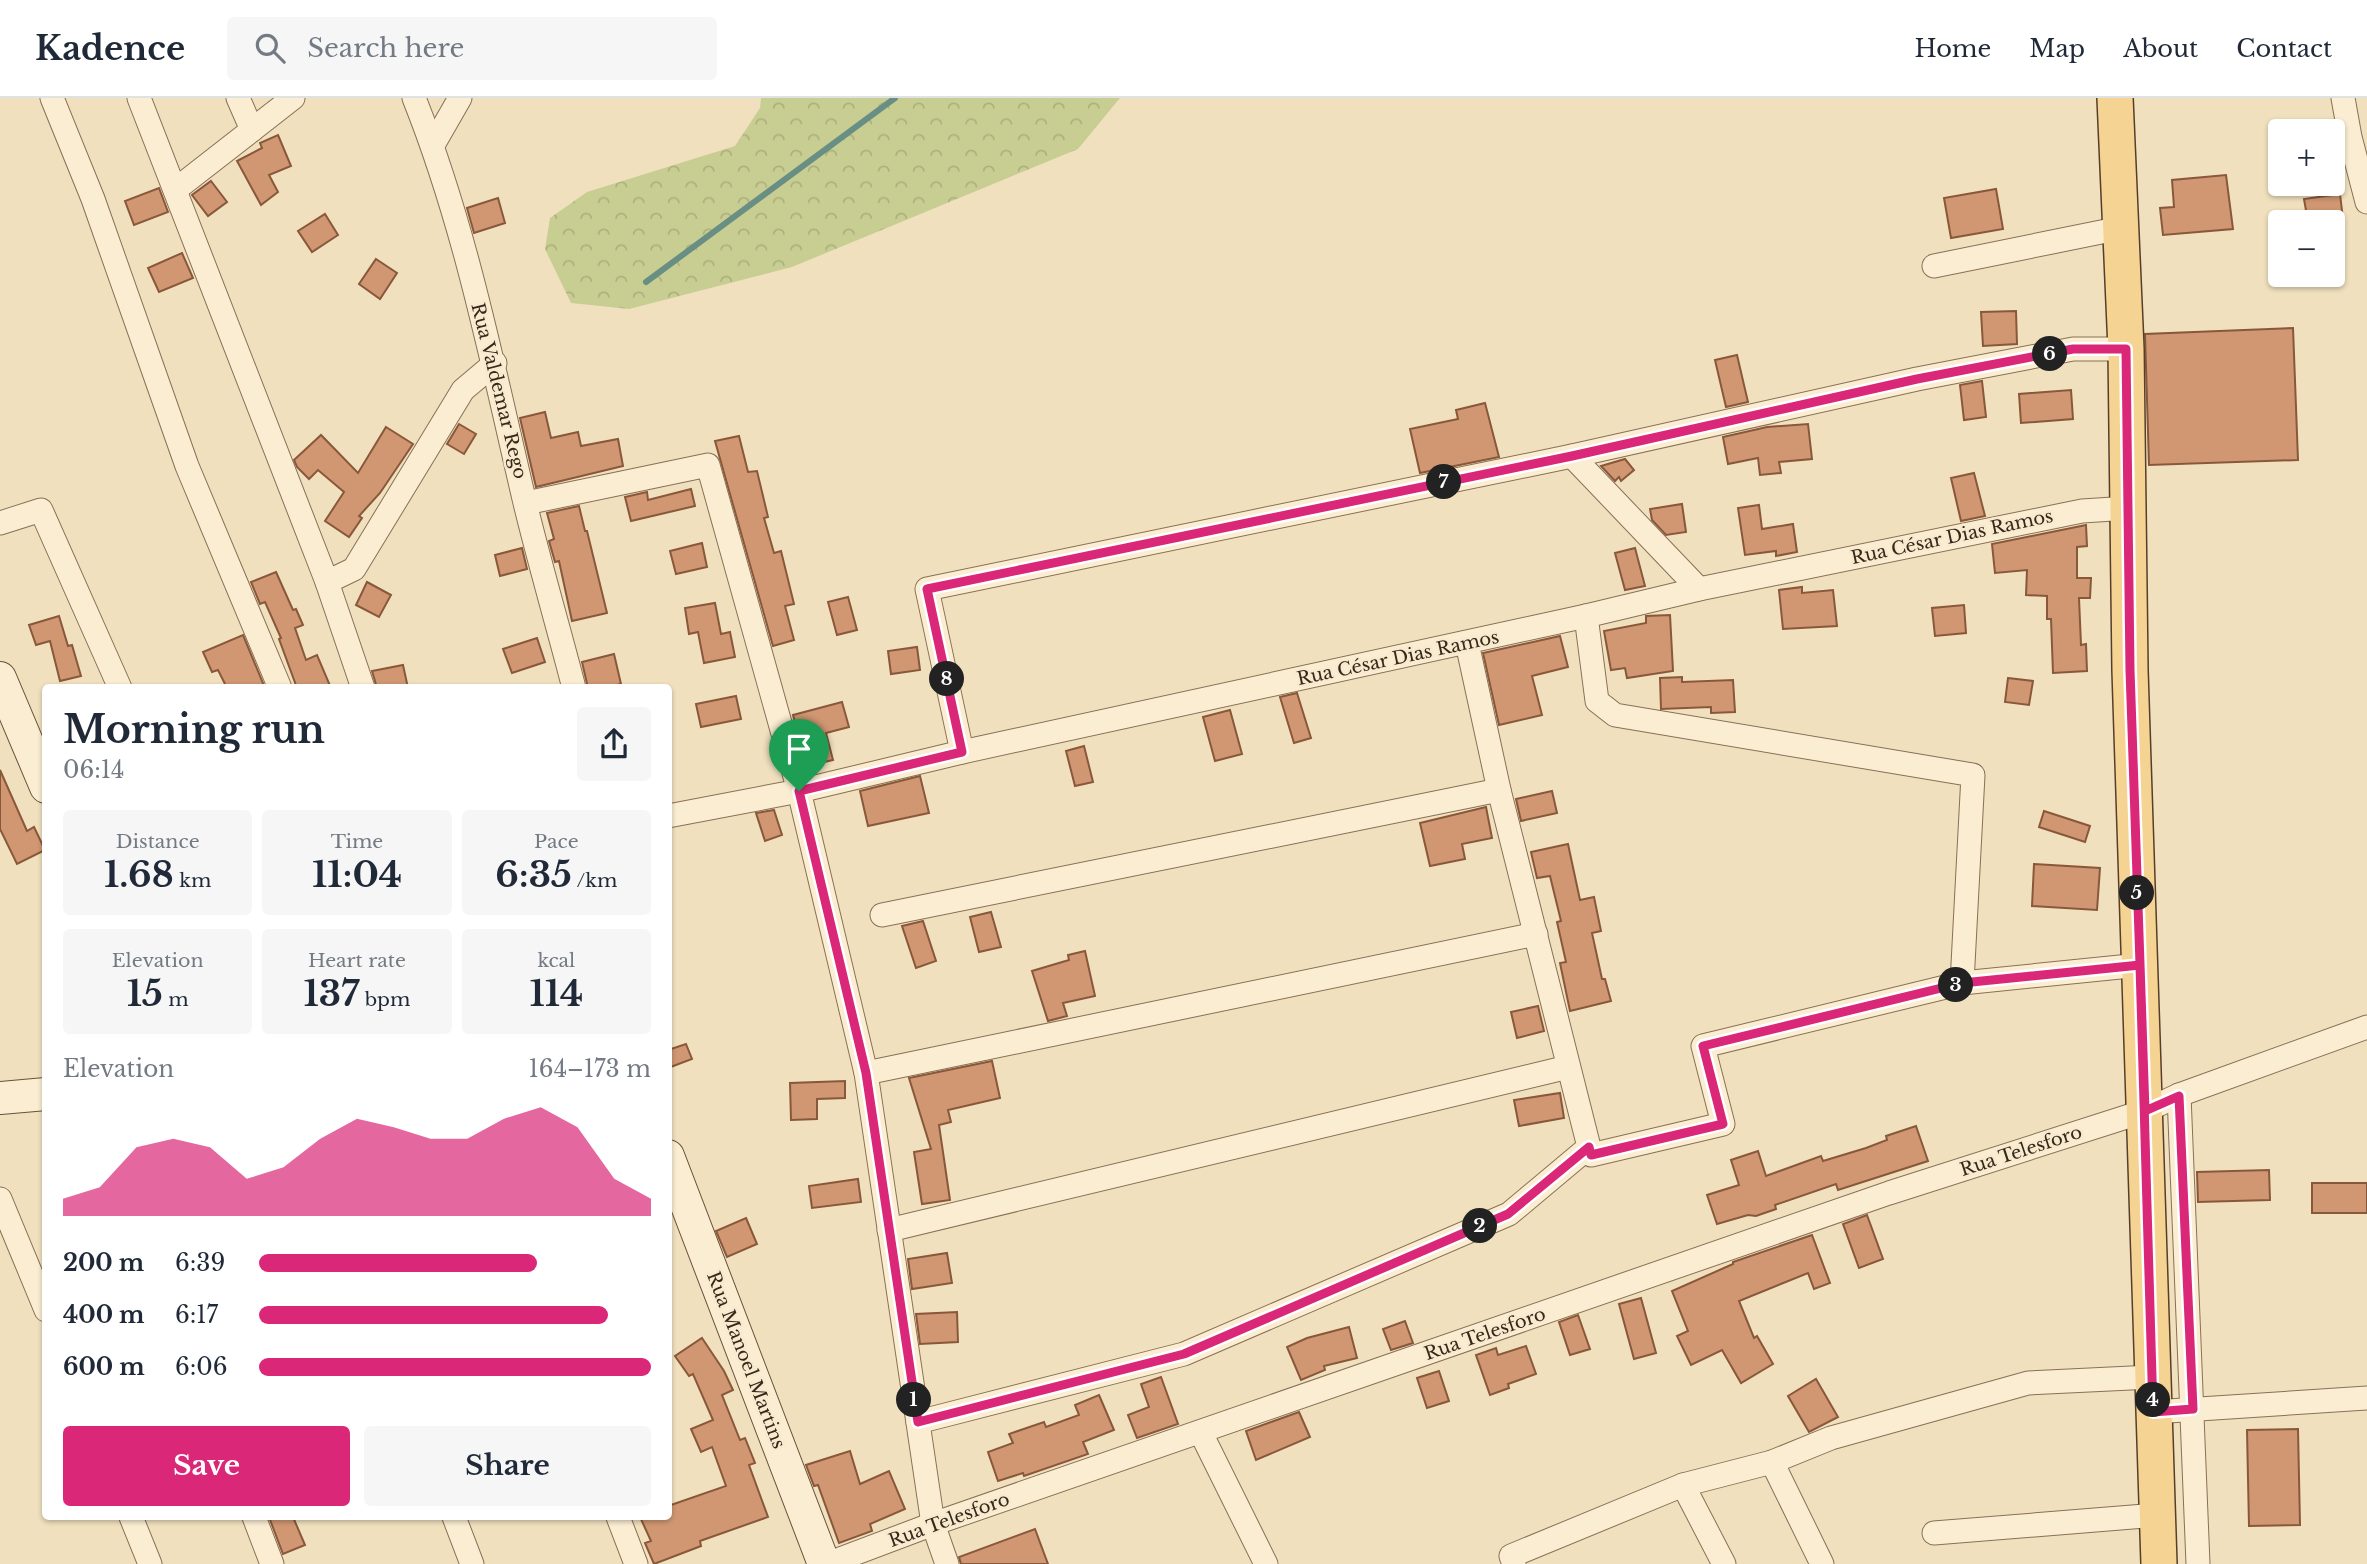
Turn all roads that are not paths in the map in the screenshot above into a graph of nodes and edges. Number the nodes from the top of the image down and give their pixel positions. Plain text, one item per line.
1 (52, 98) edge
2 (139, 98) edge
3 (238, 98) edge
4 (293, 98) edge
5 (414, 98) edge
6 (460, 98) edge
7 (2115, 98) edge
8 (2343, 98) edge
9 (252, 130) junction
10 (433, 145) junction
11 (175, 190) junction
12 (2367, 202) edge
13 (2121, 228) junction
14 (1934, 266) dead end
15 (2126, 349) junction
16 (495, 363) junction
17 (1572, 456) junction
18 (526, 503) junction
19 (2129, 508) junction
20 (0, 523) edge
21 (327, 582) junction
22 (1699, 589) junction
23 (1586, 616) junction
24 (1466, 643) junction
25 (0, 678) edge
26 (118, 684) edge
27 (278, 684) edge
28 (362, 684) edge
29 (573, 684) edge
30 (962, 752) junction
31 (42, 778) edge
32 (1499, 790) junction
33 (799, 791) junction
34 (672, 815) edge
35 (882, 915) dead end
36 (1536, 934) junction
37 (2140, 965) junction
38 (1962, 983) junction
39 (2367, 1027) edge
40 (1564, 1068) dead end
41 (866, 1073) junction
42 (42, 1094) edge
43 (2179, 1096) junction
44 (0, 1098) edge
45 (2145, 1111) junction
46 (1589, 1147) junction
47 (672, 1166) edge
48 (0, 1199) edge
49 (889, 1230) junction
50 (42, 1300) edge
51 (2152, 1377) junction
52 (2367, 1398) edge
53 (2193, 1409) junction
54 (2153, 1412) junction
55 (918, 1422) junction
56 (1201, 1433) junction
57 (1772, 1462) junction
58 (1683, 1485) junction
59 (2157, 1515) junction
60 (132, 1520) edge
61 (255, 1520) edge
62 (455, 1520) edge
63 (619, 1520) edge
64 (933, 1524) junction
65 (1934, 1533) dead end
66 (150, 1564) edge
67 (272, 1564) edge
68 (472, 1564) edge
69 (636, 1564) edge
70 (826, 1564) edge
71 (947, 1564) edge
72 (1266, 1564) edge
73 (1514, 1564) edge
74 (1724, 1564) edge
75 (1822, 1564) edge
76 (2159, 1564) edge
77 (2198, 1564) edge

1 - 27 street
2 - 11 street
3 - 9 street
4 - 9 street
5 - 10 street, Rua Valdemar Rego
6 - 10 street
7 - 13 main road
8 - 12 street
9 - 11 street
10 - 16 street, Rua Valdemar Rego
11 - 21 street
13 - 14 street
13 - 15 main road
15 - 17 street
15 - 19 main road
16 - 18 street, Rua Valdemar Rego
16 - 21 street
17 - 22 street
17 - 30 street
18 - 29 street, Rua Valdemar Rego
18 - 33 street
19 - 22 street, Rua César Dias Ramos
19 - 37 main road
20 - 26 street
21 - 28 street
22 - 23 street, Rua César Dias Ramos
23 - 24 street, Rua César Dias Ramos
23 - 38 street
24 - 30 street, Rua César Dias Ramos
24 - 32 street
25 - 31 street
30 - 33 street, Rua César Dias Ramos
32 - 35 street
32 - 36 street
33 - 34 street, Rua César Dias Ramos
33 - 41 street
36 - 41 street
36 - 46 street
37 - 38 street
37 - 45 main road
38 - 46 street
39 - 43 street, Rua Telesforo
40 - 49 street
41 - 49 street
42 - 44 street
43 - 45 street, Rua Telesforo
43 - 53 street
45 - 51 main road
45 - 56 street, Rua Telesforo
46 - 55 street
47 - 70 street, Rua Manoel Martins
48 - 50 street
49 - 55 street
51 - 54 main road
51 - 57 street
52 - 53 street
53 - 54 street
53 - 77 street
54 - 59 main road
55 - 64 street
56 - 64 street, Rua Telesforo
56 - 72 street
57 - 58 street
57 - 75 street
58 - 73 street
58 - 74 street
59 - 65 street
59 - 76 main road
60 - 66 street
61 - 67 street
62 - 68 street
63 - 69 street
64 - 70 street, Rua Telesforo
64 - 71 street

